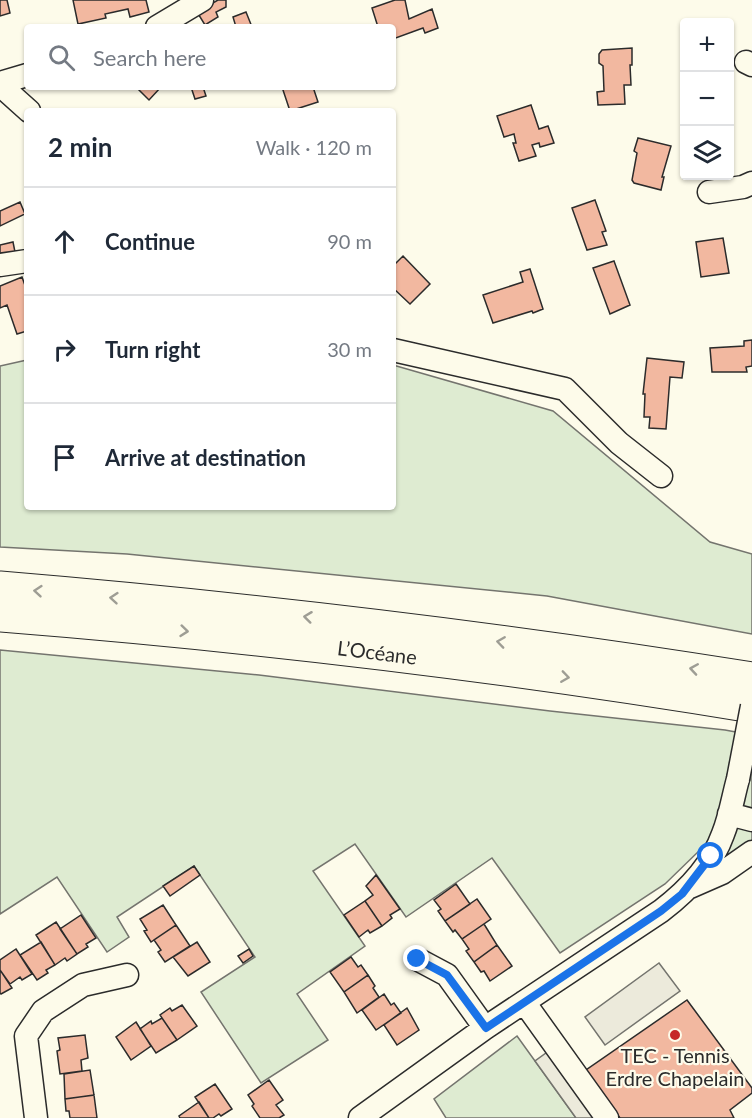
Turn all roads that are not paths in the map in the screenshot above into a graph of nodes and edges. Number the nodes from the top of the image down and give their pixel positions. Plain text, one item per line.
1 (202, 0) edge
2 (162, 24) edge
3 (24, 77) edge
4 (2, 91) edge
5 (25, 108) edge
6 (752, 183) edge
7 (709, 192) dead end
8 (24, 261) edge
9 (0, 265) edge
10 (396, 351) edge
11 (661, 477) dead end
12 (0, 588) edge
13 (0, 615) edge
14 (752, 679) edge
15 (752, 706) edge
16 (752, 820) edge
17 (726, 824) junction
18 (752, 845) edge
19 (752, 852) edge
20 (688, 887) junction
21 (417, 959) dead end
22 (127, 975) dead end
23 (524, 1002) junction
24 (486, 1028) junction
25 (36, 1118) edge
26 (360, 1118) edge
27 (607, 1118) edge

1 - 2 street
3 - 4 street
4 - 5 street
6 - 7 street
8 - 9 street
10 - 11 street
14 -> 12 highway, L’Océane
13 -> 15 highway, L’Océane
15 - 17 street, bridge
16 - 17 street
17 - 18 street
17 - 20 street
19 - 20 street
20 - 23 street
21 - 24 street
22 - 25 street
23 - 24 street
23 - 27 street
24 - 26 street

